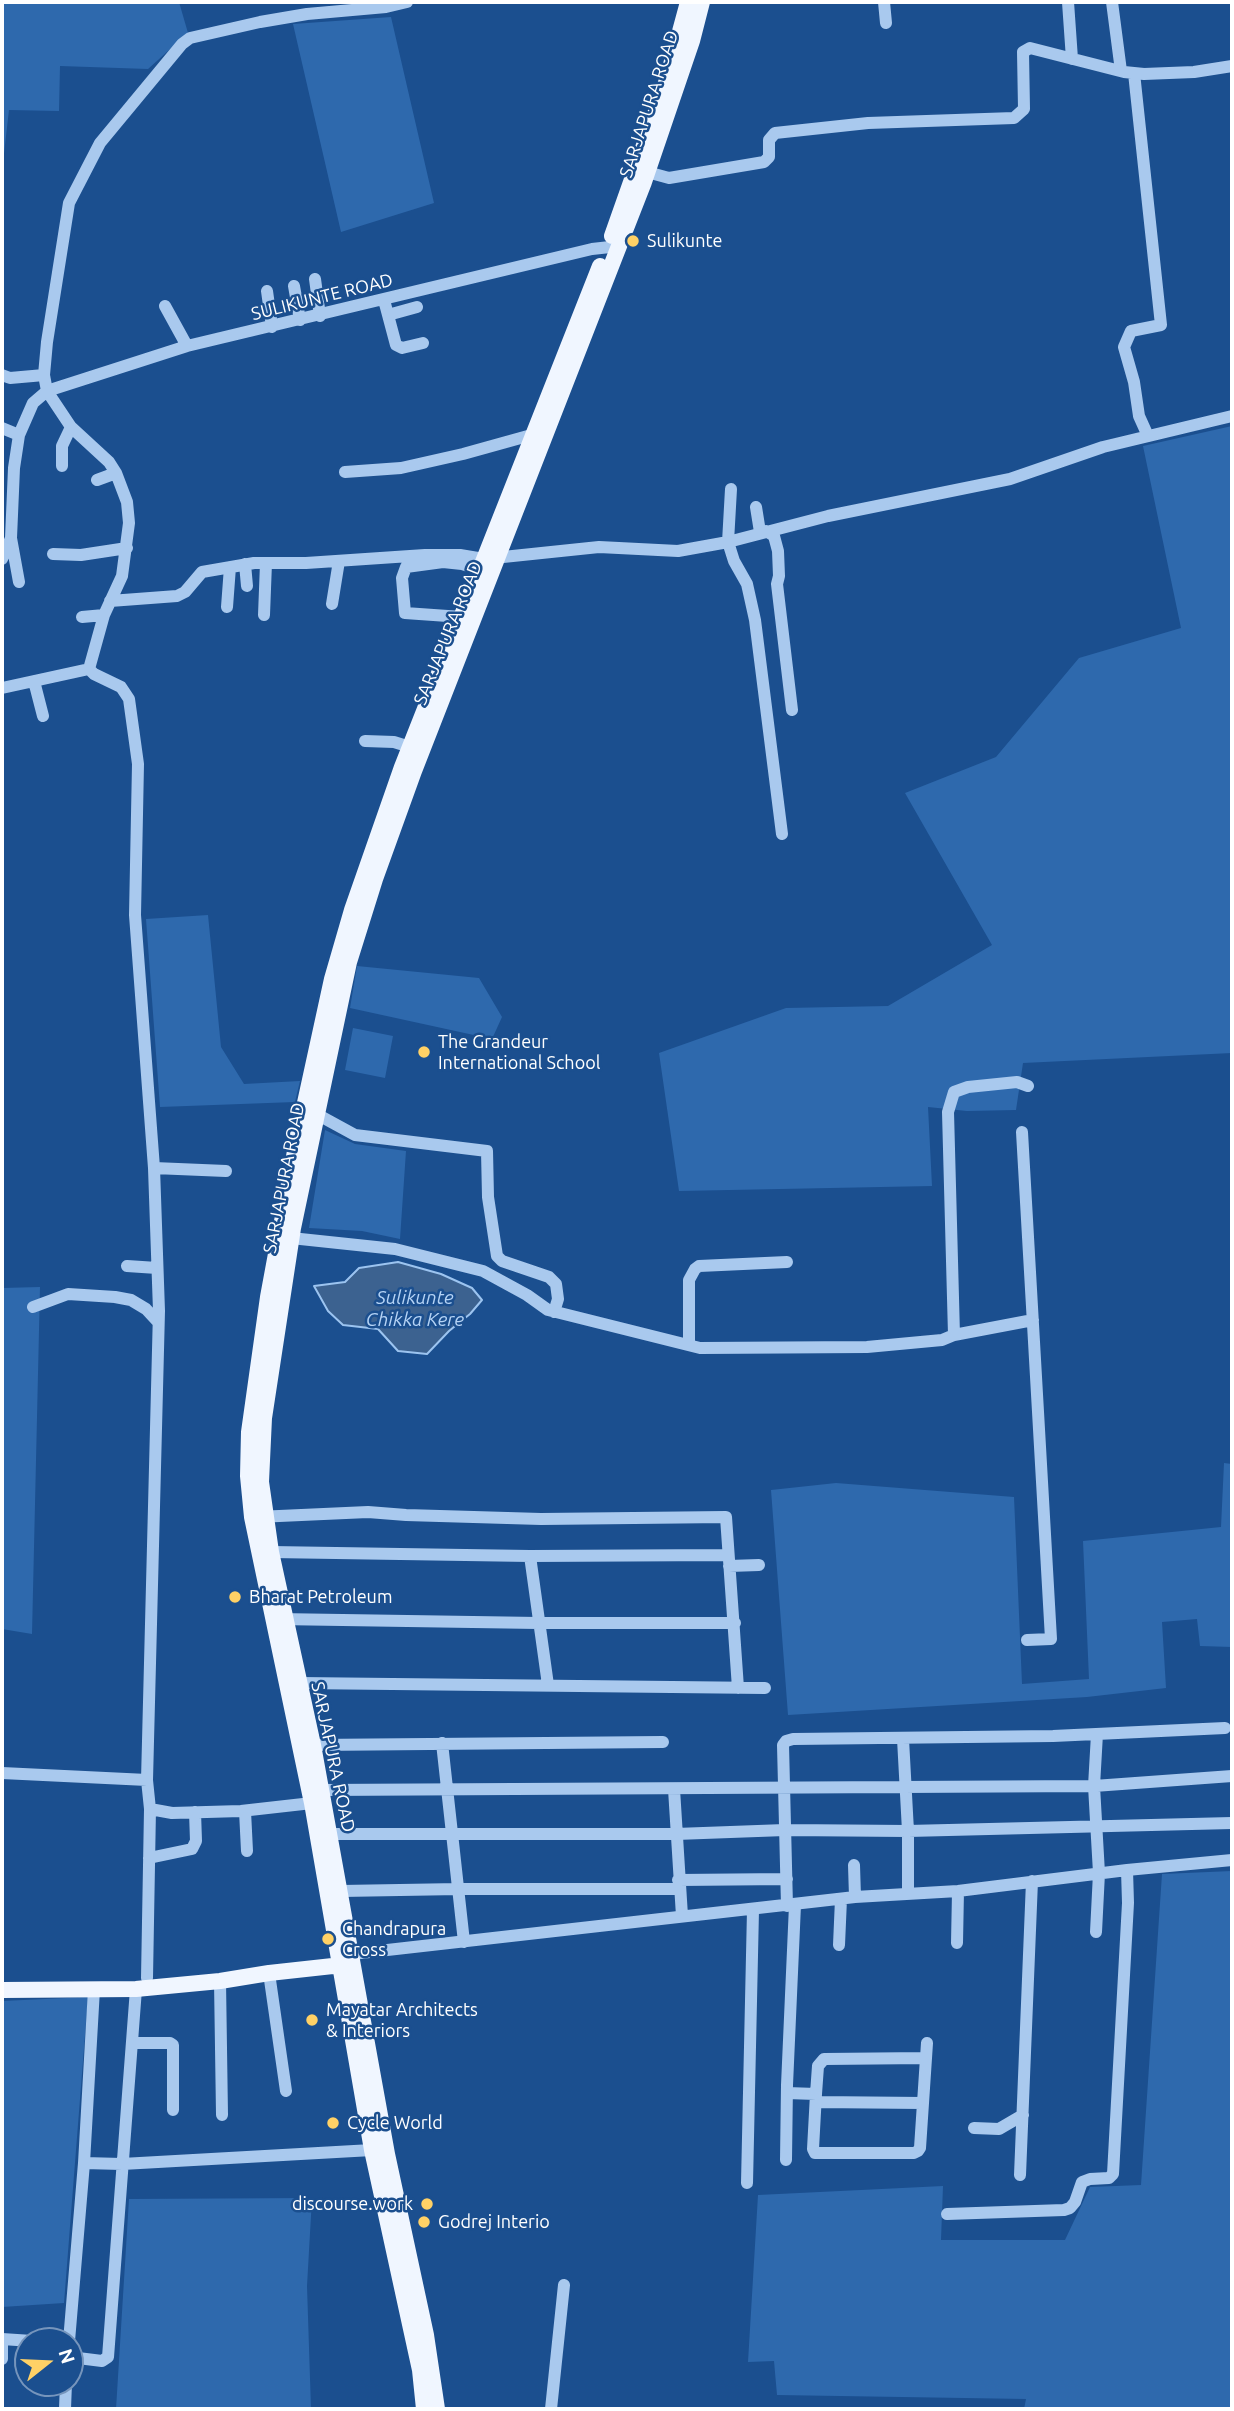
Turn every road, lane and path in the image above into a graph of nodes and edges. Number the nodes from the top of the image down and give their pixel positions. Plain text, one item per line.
1 (407, 2) edge
2 (688, 2) edge
3 (702, 2) edge
4 (884, 2) edge
5 (1068, 2) edge
6 (1112, 2) edge
7 (306, 8) edge
8 (886, 23) dead end
9 (1072, 59) junction
10 (1232, 66) edge
11 (1124, 72) junction
12 (648, 172) junction
13 (613, 246) junction
14 (315, 279) dead end
15 (294, 286) dead end
16 (267, 291) dead end
17 (384, 300) junction
18 (165, 306) dead end
19 (417, 307) dead end
20 (388, 315) junction
21 (320, 316) junction
22 (300, 320) junction
23 (272, 327) junction
24 (423, 343) dead end
25 (187, 346) junction
26 (2, 375) edge
27 (44, 375) junction
28 (47, 391) junction
29 (1232, 416) edge
30 (71, 427) junction
31 (2, 428) edge
32 (535, 434) junction
33 (19, 435) junction
34 (1148, 436) junction
35 (8, 466) edge
36 (62, 466) dead end
37 (345, 472) dead end
38 (116, 473) junction
39 (97, 480) dead end
40 (731, 489) dead end
41 (756, 507) dead end
42 (7, 515) edge
43 (763, 531) junction
44 (7, 539) edge
45 (728, 542) junction
46 (127, 548) junction
47 (53, 554) dead end
48 (2, 559) edge
49 (339, 561) junction
50 (266, 563) junction
51 (488, 563) junction
52 (245, 564) junction
53 (230, 567) junction
54 (19, 582) dead end
55 (247, 586) dead end
56 (110, 601) junction
57 (332, 604) dead end
58 (227, 607) dead end
59 (104, 615) junction
60 (264, 615) dead end
61 (82, 617) dead end
62 (462, 617) junction
63 (89, 669) junction
64 (34, 681) junction
65 (2, 688) edge
66 (792, 710) dead end
67 (43, 716) dead end
68 (365, 741) dead end
69 (410, 747) junction
70 (782, 834) dead end
71 (1028, 1086) dead end
72 (310, 1111) junction
73 (1021, 1132) dead end
74 (154, 1168) junction
75 (226, 1171) dead end
76 (291, 1238) junction
77 (787, 1262) dead end
78 (127, 1266) dead end
79 (157, 1268) junction
80 (33, 1307) dead end
81 (555, 1312) junction
82 (1032, 1320) junction
83 (158, 1322) junction
84 (954, 1335) junction
85 (689, 1345) junction
86 (259, 1517) junction
87 (271, 1552) junction
88 (530, 1556) junction
89 (729, 1560) junction
90 (759, 1565) dead end
91 (279, 1619) junction
92 (538, 1623) junction
93 (735, 1623) junction
94 (1027, 1640) dead end
95 (299, 1683) junction
96 (548, 1685) junction
97 (738, 1688) junction
98 (765, 1688) dead end
99 (1226, 1728) dead end
100 (1097, 1734) junction
101 (903, 1739) junction
102 (663, 1742) dead end
103 (442, 1743) junction
104 (313, 1745) junction
105 (2, 1773) edge
106 (1232, 1776) edge
107 (147, 1780) junction
108 (1094, 1786) junction
109 (905, 1787) junction
110 (784, 1788) junction
111 (674, 1789) junction
112 (448, 1790) junction
113 (317, 1797) junction
114 (150, 1809) junction
115 (245, 1811) junction
116 (195, 1812) junction
117 (1232, 1823) edge
118 (1095, 1827) junction
119 (785, 1830) junction
120 (908, 1831) junction
121 (330, 1834) junction
122 (453, 1835) junction
123 (676, 1835) junction
124 (247, 1851) dead end
125 (149, 1858) junction
126 (1232, 1860) edge
127 (854, 1865) dead end
128 (1127, 1870) junction
129 (1099, 1873) junction
130 (787, 1879) junction
131 (1032, 1881) junction
132 (679, 1885) junction
133 (459, 1889) junction
134 (341, 1891) junction
135 (958, 1891) junction
136 (908, 1894) junction
137 (855, 1897) junction
138 (841, 1899) junction
139 (791, 1905) junction
140 (753, 1909) junction
141 (682, 1916) junction
142 (1096, 1932) dead end
143 (464, 1942) junction
144 (957, 1943) dead end
145 (839, 1945) dead end
146 (347, 1960) junction
147 (269, 1973) junction
148 (2, 1981) edge
149 (220, 1981) junction
150 (141, 1983) junction
151 (94, 1989) junction
152 (2, 1990) edge
153 (132, 2043) junction
154 (927, 2043) dead end
155 (926, 2058) junction
156 (286, 2091) dead end
157 (787, 2093) junction
158 (816, 2098) junction
159 (923, 2103) junction
160 (173, 2110) dead end
161 (222, 2115) dead end
162 (1023, 2115) junction
163 (974, 2128) dead end
164 (372, 2151) junction
165 (786, 2160) dead end
166 (84, 2163) junction
167 (122, 2164) junction
168 (1020, 2175) dead end
169 (747, 2183) dead end
170 (947, 2214) dead end
171 (564, 2285) dead end
172 (70, 2327) edge
173 (2, 2339) edge
174 (2, 2359) edge
175 (84, 2359) edge
176 (424, 2409) edge
177 (436, 2409) edge
178 (551, 2409) edge

1 - 7 street
2 - 13 main road, SARJAPURA ROAD
3 - 12 main road, SARJAPURA ROAD
4 - 8 street
5 - 9 street
6 - 11 street
7 - 27 street
9 - 11 street
9 - 12 street
10 - 11 street
11 - 34 street
12 - 13 main road, SARJAPURA ROAD
13 - 17 street, SULIKUNTE ROAD
13 - 32 main road, SARJAPURA ROAD
13 - 51 main road, SARJAPURA ROAD
14 - 21 street
15 - 22 street
16 - 23 street
17 - 20 street
17 - 21 street, SULIKUNTE ROAD
18 - 25 street
19 - 20 street
20 - 24 street
21 - 22 street, SULIKUNTE ROAD
22 - 23 street, SULIKUNTE ROAD
23 - 25 street, SULIKUNTE ROAD
25 - 28 street, SULIKUNTE ROAD
26 - 27 street
27 - 28 street
28 - 30 street
28 - 33 street
29 - 34 street
30 - 36 street
30 - 38 street
31 - 33 street
32 - 37 street
32 - 51 main road, SARJAPURA ROAD
33 - 35 street
34 - 43 street
35 - 42 street
38 - 39 street
38 - 46 street
40 - 45 street
41 - 43 street
42 - 44 street
43 - 45 street
43 - 66 street
44 - 48 street
44 - 54 street
45 - 51 street
45 - 70 street
46 - 47 street
46 - 56 street
49 - 50 street
49 - 51 street
49 - 57 street
50 - 52 street
50 - 60 street
51 - 62 main road, SARJAPURA ROAD
51 - 62 street
51 - 72 main road, SARJAPURA ROAD
52 - 53 street
52 - 55 street
53 - 56 street
53 - 58 street
56 - 59 street
59 - 61 street
59 - 63 street
62 - 69 main road, SARJAPURA ROAD
63 - 64 street
63 - 74 street
64 - 65 street
64 - 67 street
68 - 69 street
69 - 72 main road, SARJAPURA ROAD
71 - 84 street
72 - 76 main road, SARJAPURA ROAD
72 - 81 street
72 - 86 main road, SARJAPURA ROAD
73 - 82 street
74 - 75 street
74 - 79 street
76 - 81 street
76 - 86 main road, SARJAPURA ROAD
77 - 85 street
78 - 79 street
79 - 83 street
80 - 83 street
81 - 85 street
82 - 84 street
82 - 94 street
83 - 107 street
84 - 85 street
86 - 87 main road, SARJAPURA ROAD
86 - 89 street
86 - 91 main road, SARJAPURA ROAD
87 - 88 street
87 - 91 main road, SARJAPURA ROAD
88 - 89 street
88 - 92 street
89 - 90 street
89 - 93 street
91 - 92 street
91 - 95 main road, SARJAPURA ROAD
91 - 113 main road, SARJAPURA ROAD
92 - 93 street
92 - 96 street
93 - 97 street
95 - 96 street
95 - 104 main road, SARJAPURA ROAD
96 - 97 street
97 - 98 street
99 - 100 street
100 - 101 street
100 - 108 street
101 - 109 street
101 - 110 street
102 - 103 street
103 - 104 street
103 - 112 street
104 - 113 main road, SARJAPURA ROAD
105 - 107 street
106 - 108 street
107 - 114 street
108 - 109 street
108 - 118 street
109 - 110 street
109 - 120 street
110 - 111 street
110 - 119 street
111 - 112 street
111 - 123 street
112 - 113 street
112 - 122 street
113 - 115 street
113 - 121 main road, SARJAPURA ROAD
113 - 146 main road, SARJAPURA ROAD
114 - 116 street
114 - 125 street
115 - 116 street
115 - 124 street
116 - 125 street
117 - 118 street
118 - 120 street
118 - 129 street
119 - 120 street
119 - 123 street
119 - 130 street
120 - 136 street
121 - 122 street
121 - 134 main road, SARJAPURA ROAD
122 - 123 street
122 - 133 street
123 - 132 street
125 - 150 street
126 - 128 street
127 - 137 street
128 - 129 street
128 - 170 street
129 - 131 street
129 - 142 street
130 - 132 street
130 - 139 street
131 - 135 street
131 - 162 street
132 - 133 street
132 - 141 street
133 - 134 street
133 - 143 street
134 - 146 main road, SARJAPURA ROAD
135 - 136 street
135 - 144 street
136 - 137 street
137 - 138 street
138 - 139 street
138 - 145 street
139 - 140 street
139 - 157 street
140 - 141 street
140 - 169 street
141 - 143 street
143 - 146 street
146 - 147 main road
146 - 150 main road
146 - 164 main road, SARJAPURA ROAD
146 - 177 main road, SARJAPURA ROAD
147 - 149 main road
147 - 156 street
148 - 150 main road
149 - 150 main road
149 - 161 street
150 - 151 main road
150 - 153 street
151 - 152 main road
151 - 166 street
153 - 160 street
153 - 167 street
154 - 155 street
155 - 158 street
155 - 159 street
157 - 158 street
157 - 165 street
158 - 159 street
158 - 159 street
162 - 163 street
162 - 168 street
164 - 167 street
164 - 176 main road, SARJAPURA ROAD
166 - 167 street
166 - 172 street
167 - 175 street
171 - 178 street
173 - 174 street

